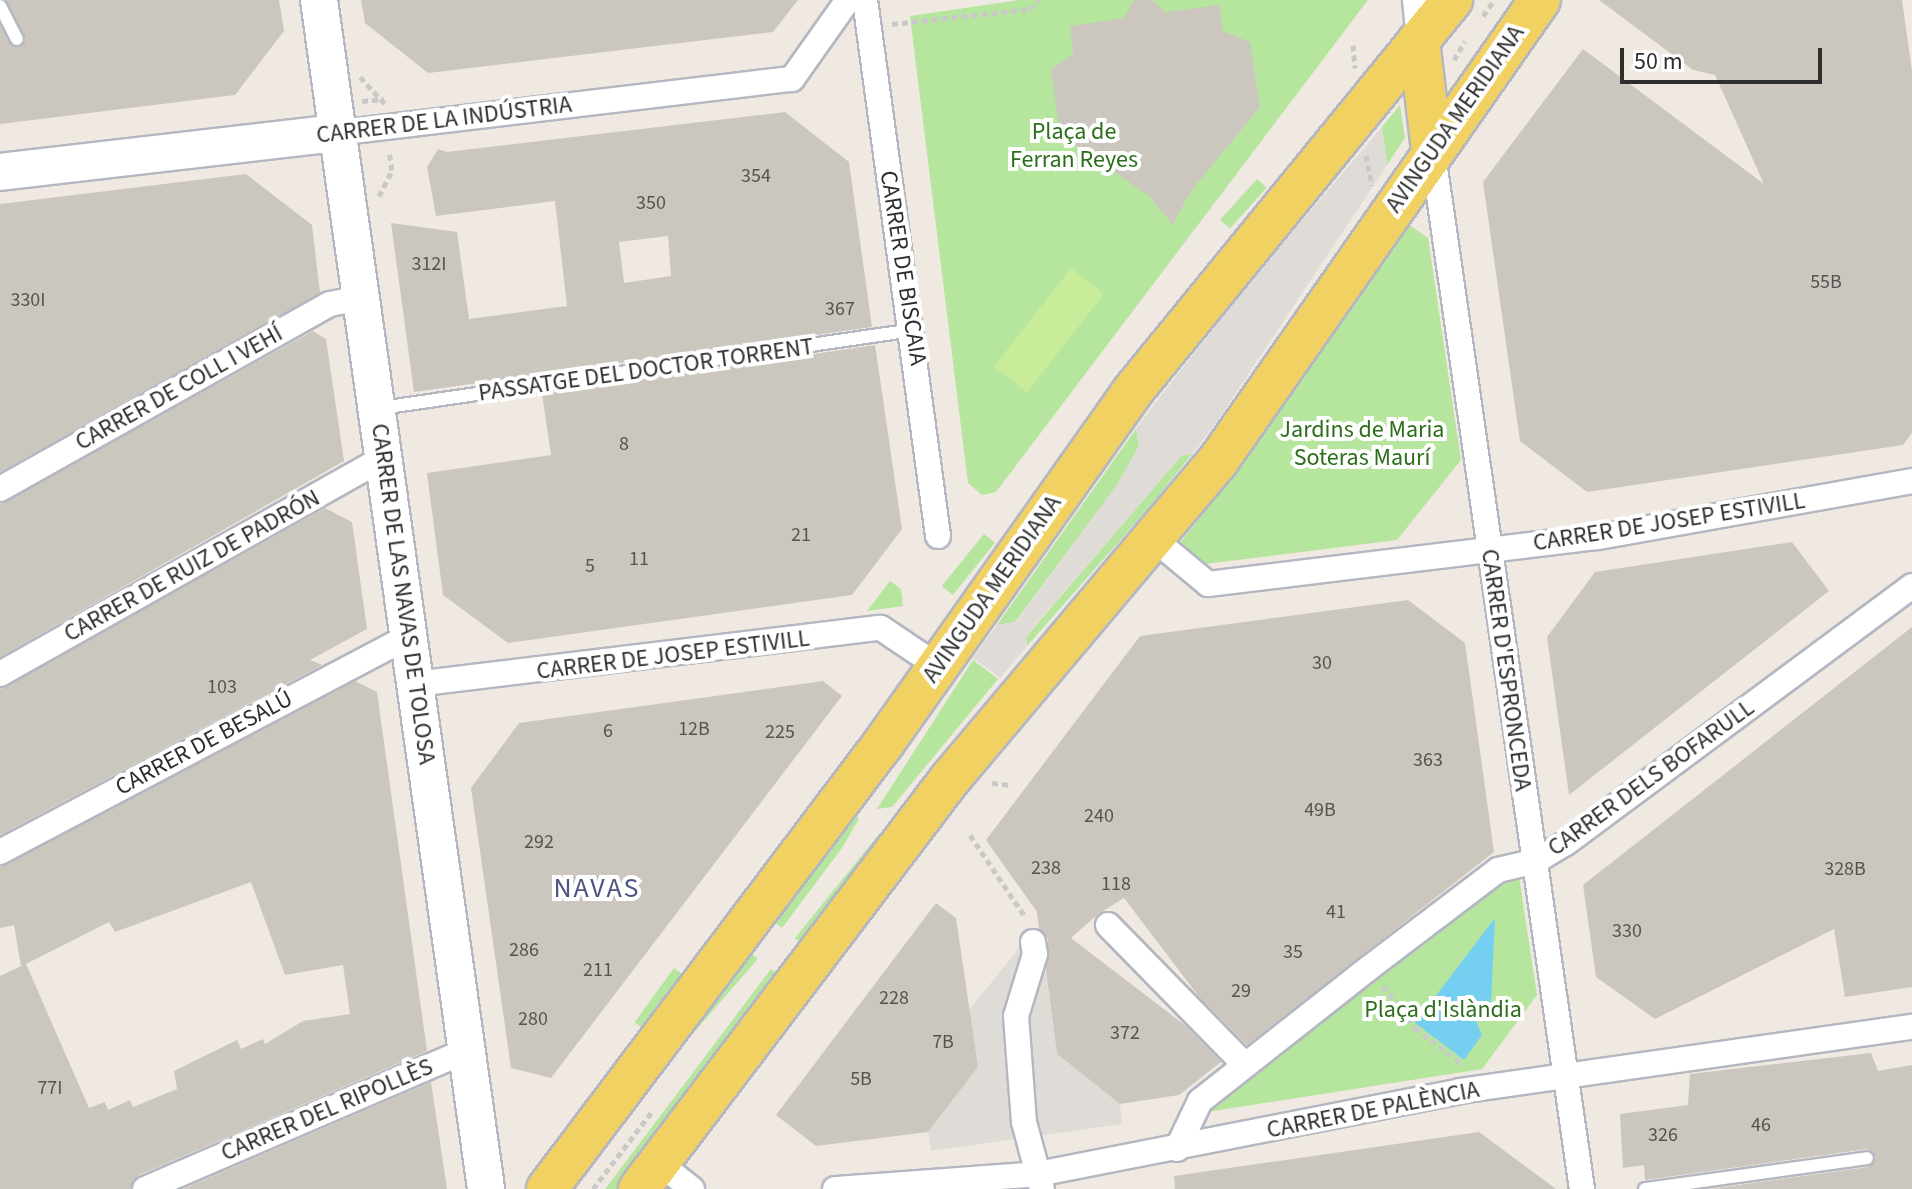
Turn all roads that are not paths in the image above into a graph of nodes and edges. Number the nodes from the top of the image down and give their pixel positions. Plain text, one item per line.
1 (319, 0) edge
2 (848, 0) edge
3 (865, 0) edge
4 (1415, 0) edge
5 (1452, 0) edge
6 (1540, 0) edge
7 (0, 6) edge
8 (17, 39) dead end
9 (1419, 40) junction
10 (337, 133) junction
11 (1432, 150) junction
12 (0, 172) edge
13 (362, 298) junction
14 (914, 330) junction
15 (378, 408) junction
16 (385, 457) junction
17 (1912, 481) edge
18 (0, 489) edge
19 (938, 536) dead end
20 (1155, 540) junction
21 (1489, 549) junction
22 (1912, 586) edge
23 (409, 636) junction
24 (931, 661) junction
25 (0, 674) edge
26 (415, 684) junction
27 (0, 852) edge
28 (1534, 862) junction
29 (1108, 925) dead end
30 (1032, 933) road end
31 (1912, 1027) edge
32 (465, 1051) junction
33 (1244, 1064) junction
34 (1566, 1078) junction
35 (1177, 1149) junction
36 (1867, 1158) dead end
37 (649, 1176) edge
38 (1040, 1182) edge
39 (145, 1189) edge
40 (486, 1189) edge
41 (547, 1189) edge
42 (692, 1189) edge
43 (835, 1189) edge
44 (1582, 1189) edge
45 (1645, 1189) edge

1 - 10 main road, CARRER DE LAS NAVAS DE TOLOSA
2 - 10 street, CARRER DE LA INDÚSTRIA
3 - 14 street, CARRER DE BISCAIA
4 - 9 street
5 - 9 main road, AVINGUDA MERIDIANA
6 - 11 main road, AVINGUDA MERIDIANA
7 - 8 lane
9 - 11 main road
9 - 24 main road, AVINGUDA MERIDIANA
10 - 12 main road, CARRER DE LA INDÚSTRIA
10 - 13 main road, CARRER DE LAS NAVAS DE TOLOSA
11 - 20 main road, AVINGUDA MERIDIANA
11 - 21 street, CARRER D'ESPRONCEDA
13 - 15 main road, CARRER DE LAS NAVAS DE TOLOSA
13 - 18 street, CARRER DE COLL I VEHÍ
14 - 15 lane, PASSATGE DEL DOCTOR TORRENT
14 - 19 street, CARRER DE BISCAIA
15 - 16 main road, CARRER DE LAS NAVAS DE TOLOSA
16 - 23 main road, CARRER DE LAS NAVAS DE TOLOSA
16 - 25 street, CARRER DE RUIZ DE PADRÓN
17 - 21 street, CARRER DE JOSEP ESTIVILL
20 - 21 street, CARRER DE JOSEP ESTIVILL
20 - 37 main road, AVINGUDA MERIDIANA
21 - 28 street, CARRER D'ESPRONCEDA
22 - 28 street, CARRER DELS BOFARULL
23 - 26 main road, CARRER DE LAS NAVAS DE TOLOSA
23 - 27 street, CARRER DE BESALÚ
24 - 26 street, CARRER DE JOSEP ESTIVILL
24 - 41 main road, AVINGUDA MERIDIANA
26 - 32 main road, CARRER DE LAS NAVAS DE TOLOSA
28 - 33 street, CARRER DELS BOFARULL
28 - 34 street, CARRER D'ESPRONCEDA
29 - 33 street
30 - 38 street
31 - 34 street, CARRER DE PALÈNCIA
32 - 39 street, CARRER DEL RIPOLLÈS
32 - 40 main road, CARRER DE LAS NAVAS DE TOLOSA
33 - 35 street, CARRER DELS BOFARULL
34 - 35 street, CARRER DE PALÈNCIA
34 - 44 street, CARRER D'ESPRONCEDA
35 - 38 street, CARRER DE PALÈNCIA
36 - 45 lane
37 - 42 street
38 - 43 street, CARRER DE PALÈNCIA

